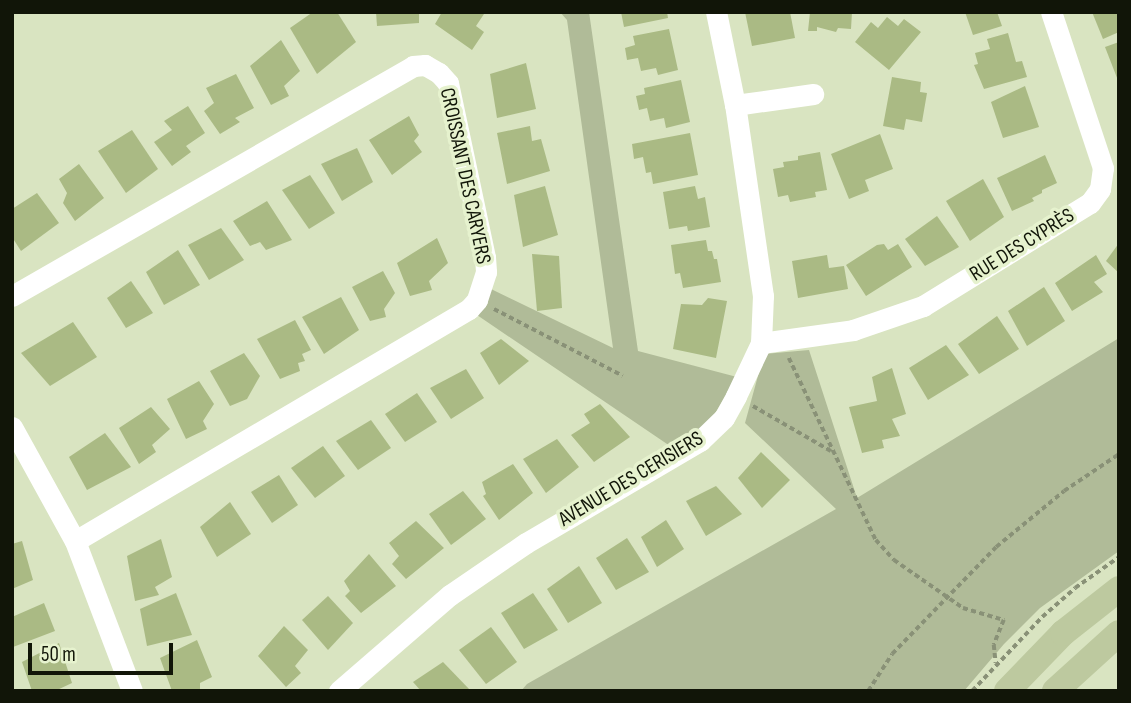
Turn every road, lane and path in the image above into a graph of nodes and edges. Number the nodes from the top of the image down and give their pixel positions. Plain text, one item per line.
1 (716, 12) edge
2 (1051, 12) edge
3 (813, 94) dead end
4 (735, 106) junction
5 (12, 296) edge
6 (477, 300) junction
7 (771, 342) junction
8 (623, 376) dead end
9 (736, 396) junction
10 (12, 427) edge
11 (833, 452) junction
12 (1119, 454) edge
13 (75, 541) junction
14 (1119, 589) edge
15 (946, 595) junction
16 (1119, 634) edge
17 (996, 663) dead end
18 (132, 691) edge
19 (339, 691) edge
20 (868, 691) edge
21 (1007, 691) edge
22 (1055, 691) edge

1 - 4 street, AVENUE DES CERISIERS
2 - 7 street, RUE DES CYPRÈS
3 - 4 street
4 - 7 street, AVENUE DES CERISIERS
5 - 6 street, CROISSANT DES CARYERS
6 - 8 path
6 - 13 street
7 - 9 street, AVENUE DES CERISIERS
7 - 11 path
9 - 11 path
9 - 19 street, AVENUE DES CERISIERS
10 - 13 street
11 - 15 path
12 - 15 path
13 - 18 street
14 - 21 main road
15 - 17 path
15 - 20 path
16 - 22 main road

